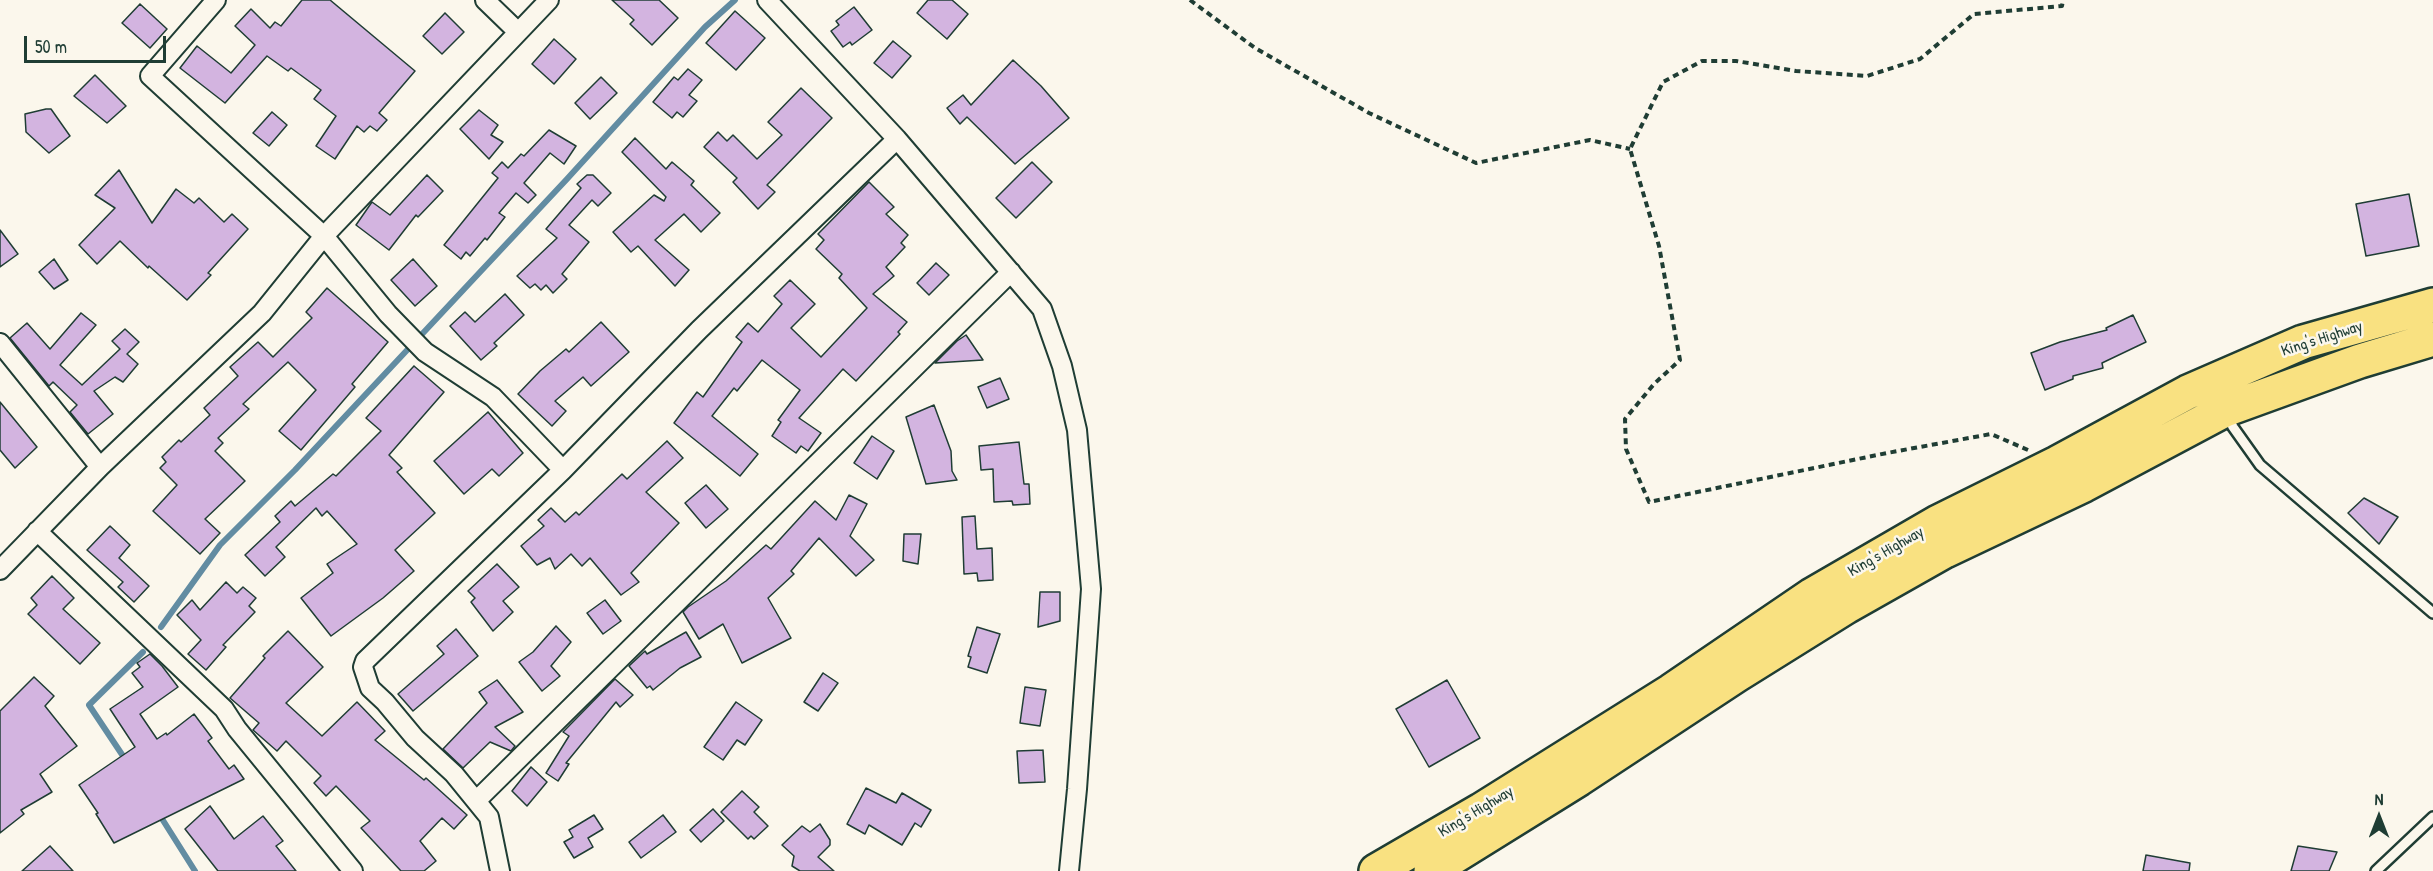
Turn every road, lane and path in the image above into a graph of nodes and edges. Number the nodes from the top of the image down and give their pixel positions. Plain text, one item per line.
1 (216, 0) edge
2 (485, 0) edge
3 (549, 0) edge
4 (767, 0) edge
5 (1190, 0) edge
6 (2063, 0) edge
7 (518, 32) junction
8 (897, 139) junction
9 (1630, 149) junction
10 (324, 236) junction
11 (1011, 272) junction
12 (2433, 305) edge
13 (2433, 339) edge
14 (0, 343) edge
15 (2224, 410) junction
16 (2057, 463) junction
17 (100, 467) junction
18 (563, 470) junction
19 (37, 531) junction
20 (0, 570) edge
21 (2433, 613) edge
22 (476, 801) junction
23 (2433, 817) edge
24 (352, 871) edge
25 (500, 871) edge
26 (1069, 871) edge
27 (1376, 871) edge
28 (1431, 871) edge
29 (2376, 871) edge

1 - 10 street
2 - 7 street
3 - 7 street
4 - 8 street
5 - 9 path
6 - 9 path
7 - 10 street
8 - 11 street
8 - 18 street
9 - 16 path
10 - 17 street
10 - 18 street
11 - 22 street
11 - 26 street
12 - 16 highway, King's Highway
13 - 15 highway, King's Highway
14 - 17 street
15 - 21 lane
15 - 28 highway, King's Highway
16 - 27 highway, King's Highway
17 - 19 street
18 - 22 street
19 - 20 street
19 - 24 street
22 - 25 street
23 - 29 lane

